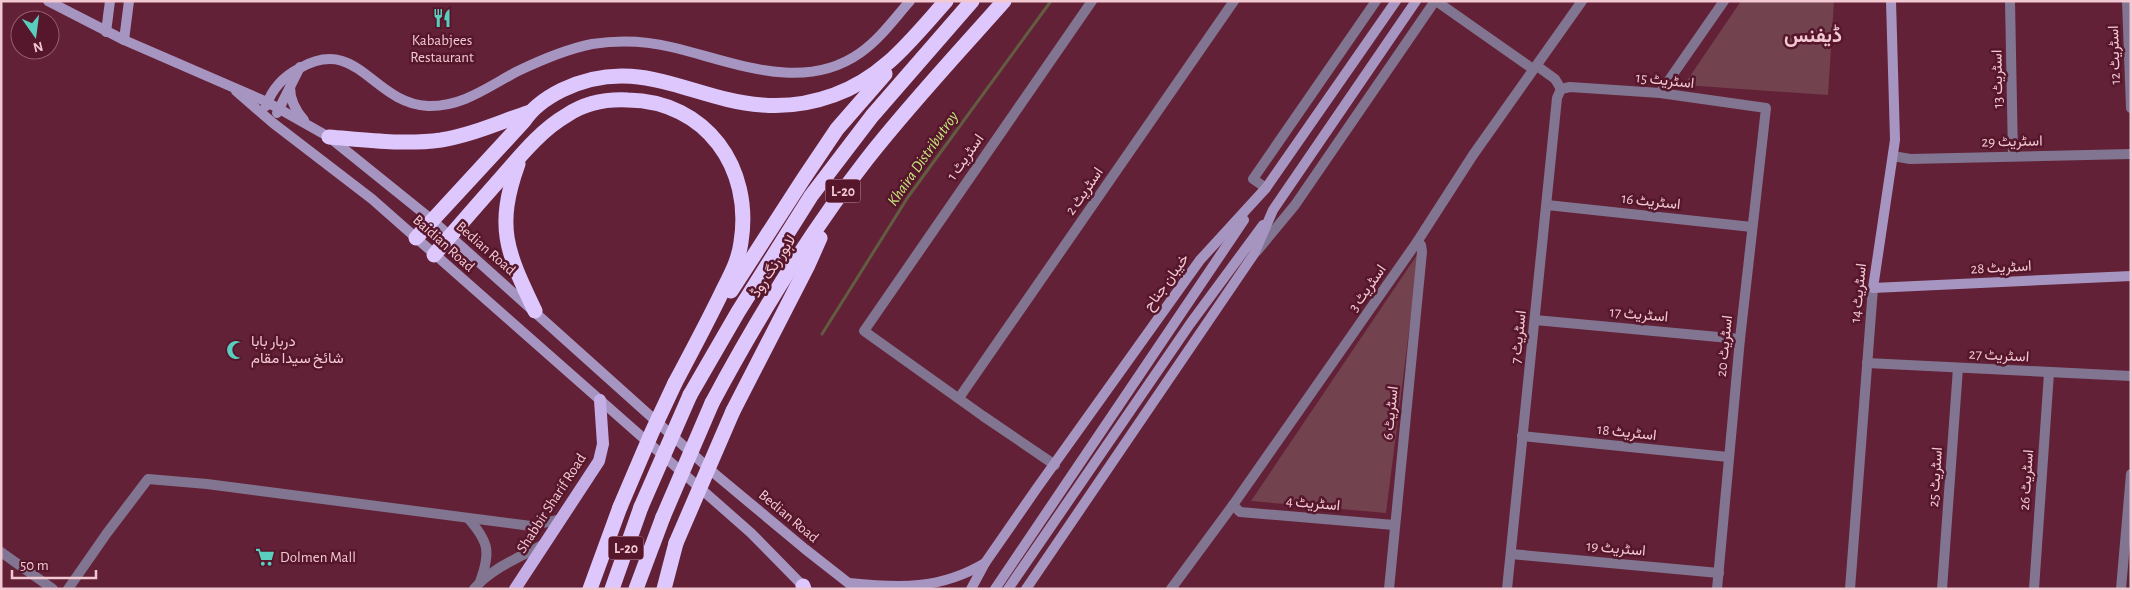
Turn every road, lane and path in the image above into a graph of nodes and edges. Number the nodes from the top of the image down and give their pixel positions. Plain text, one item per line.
1 (48, 1) edge
2 (110, 1) edge
3 (129, 1) edge
4 (910, 1) edge
5 (946, 1) edge
6 (972, 1) edge
7 (1004, 1) edge
8 (1092, 1) edge
9 (1234, 1) edge
10 (1376, 1) edge
11 (1396, 1) edge
12 (1416, 1) edge
13 (1436, 1) edge
14 (1582, 1) edge
15 (1724, 1) edge
16 (1890, 1) edge
17 (2010, 1) edge
18 (2127, 1) edge
19 (106, 32) junction
20 (124, 40) junction
21 (900, 53) junction
22 (300, 67) junction
23 (1535, 67) junction
24 (228, 84) junction
25 (290, 87) junction
26 (1561, 89) junction
27 (1660, 93) junction
28 (268, 102) junction
29 (280, 108) junction
30 (1766, 108) joint
31 (2131, 108) edge
32 (530, 112) junction
33 (263, 114) junction
34 (273, 123) junction
35 (310, 125) junction
36 (328, 137) junction
37 (2131, 154) edge
38 (521, 155) junction
39 (1894, 156) junction
40 (2013, 156) junction
41 (1266, 188) junction
42 (834, 205) junction
43 (1547, 205) junction
44 (1273, 210) junction
45 (432, 220) junction
46 (1752, 227) junction
47 (450, 236) junction
48 (416, 238) junction
49 (1418, 242) junction
50 (1254, 254) junction
51 (434, 255) junction
52 (2131, 276) edge
53 (1872, 288) junction
54 (535, 311) junction
55 (1535, 320) junction
56 (708, 322) junction
57 (1740, 339) junction
58 (1867, 363) junction
59 (1958, 368) junction
60 (2049, 373) junction
61 (2131, 376) edge
62 (959, 398) junction
63 (600, 400) junction
64 (1522, 436) junction
65 (1728, 457) junction
66 (1055, 465) junction
67 (2131, 474) edge
68 (1233, 505) junction
69 (468, 518) junction
70 (561, 519) junction
71 (1394, 525) junction
72 (545, 543) junction
73 (1, 552) edge
74 (1511, 554) junction
75 (986, 563) junction
76 (1719, 573) junction
77 (477, 585) edge
78 (852, 586) edge
79 (804, 588) edge
80 (53, 589) edge
81 (68, 589) edge
82 (515, 589) edge
83 (590, 589) edge
84 (612, 589) edge
85 (636, 589) edge
86 (664, 589) edge
87 (972, 589) edge
88 (995, 589) edge
89 (1008, 589) edge
90 (1026, 589) edge
91 (1171, 589) edge
92 (1389, 589) edge
93 (1506, 589) edge
94 (1717, 589) edge
95 (1850, 589) edge
96 (1942, 589) edge
97 (2034, 589) edge
98 (2121, 589) edge

1 - 19 main road, Bedian Road
2 - 19 main road
3 - 20 main road
4 - 22 main road
5 - 21 highway
6 - 84 highway, لاہور رنگ روڈ / L-20, bridge
7 - 42 highway, لاہور رنگ روڈ / L-20
8 - 62 street, اسٹریٹ 1
9 - 62 street, اسٹریٹ 2
10 - 41 street
11 - 41 main road, خیبان جناح
12 - 44 main road
13 - 23 street
13 - 50 street
14 - 23 street, اسٹریٹ 3
15 - 27 street
16 - 39 main road, اسٹریٹ 14
17 - 40 street, اسٹریٹ 13
18 - 31 street, اسٹریٹ 12
19 - 20 main road, Bedian Road
20 - 24 main road, Bedian Road
21 - 32 highway
21 - 56 highway
22 - 25 main road
22 - 28 main road
23 - 26 street
23 - 49 street, اسٹریٹ 3
24 - 28 main road, Bedian Road
24 - 33 main road, Baidian Road
25 - 29 main road
25 - 35 main road
26 - 27 street, اسٹریٹ 15
26 - 43 street, اسٹریٹ 7
27 - 30 street, اسٹریٹ 15
28 - 29 main road, Bedian Road
28 - 33 main road
29 - 34 main road
29 - 35 main road, Bedian Road
30 - 46 street, اسٹریٹ 20
32 - 36 highway
32 - 45 highway
33 - 34 main road, Baidian Road
34 - 48 main road, Baidian Road
35 - 36 main road, Bedian Road
36 - 45 main road, Bedian Road
37 - 40 street, اسٹریٹ 29
38 - 47 highway
38 - 54 highway
38 - 56 highway
39 - 40 street, اسٹریٹ 29
39 - 53 main road, اسٹریٹ 14
41 - 66 main road, خیبان جناح
41 - 88 main road
42 - 85 highway, لاہور رنگ روڈ / L-20, bridge
42 - 86 highway, bridge
43 - 46 street, اسٹریٹ 16
43 - 55 street, اسٹریٹ 7
44 - 50 main road
44 - 89 main road
45 - 47 main road, Bedian Road
45 - 48 highway
46 - 57 street, اسٹریٹ 20
47 - 51 highway
47 - 54 main road, Bedian Road
48 - 51 main road, Baidian Road
49 - 68 street, اسٹریٹ 3
49 - 71 street, اسٹریٹ 6
50 - 90 main road
51 - 63 main road, Baidian Road
52 - 53 main road, اسٹریٹ 28
53 - 58 street, اسٹریٹ 14
54 - 78 main road, Bedian Road
55 - 57 street, اسٹریٹ 17
55 - 64 street, اسٹریٹ 7
56 - 83 highway, bridge
57 - 65 street, اسٹریٹ 20
58 - 59 street, اسٹریٹ 27
58 - 95 street, اسٹریٹ 14
59 - 60 street, اسٹریٹ 27
59 - 96 street, اسٹریٹ 25
60 - 61 street, اسٹریٹ 27
60 - 97 street, اسٹریٹ 26
62 - 66 street
63 - 70 main road, Shabbir Sharif Road
63 - 79 main road, Baidian Road
64 - 65 street, اسٹریٹ 18
64 - 74 street, اسٹریٹ 7
65 - 76 street, اسٹریٹ 20
66 - 75 main road, خیبان جناح
67 - 98 street
68 - 71 street, اسٹریٹ 4
68 - 91 street, اسٹریٹ 3
69 - 70 street
69 - 77 street
69 - 81 street
70 - 72 main road, Shabbir Sharif Road
71 - 92 street, اسٹریٹ 6
72 - 77 street
72 - 82 main road, Shabbir Sharif Road
73 - 80 street
74 - 76 street, اسٹریٹ 19
74 - 93 street, اسٹریٹ 7
75 - 78 main road
75 - 87 main road, خیبان جناح
76 - 94 street, اسٹریٹ 20

